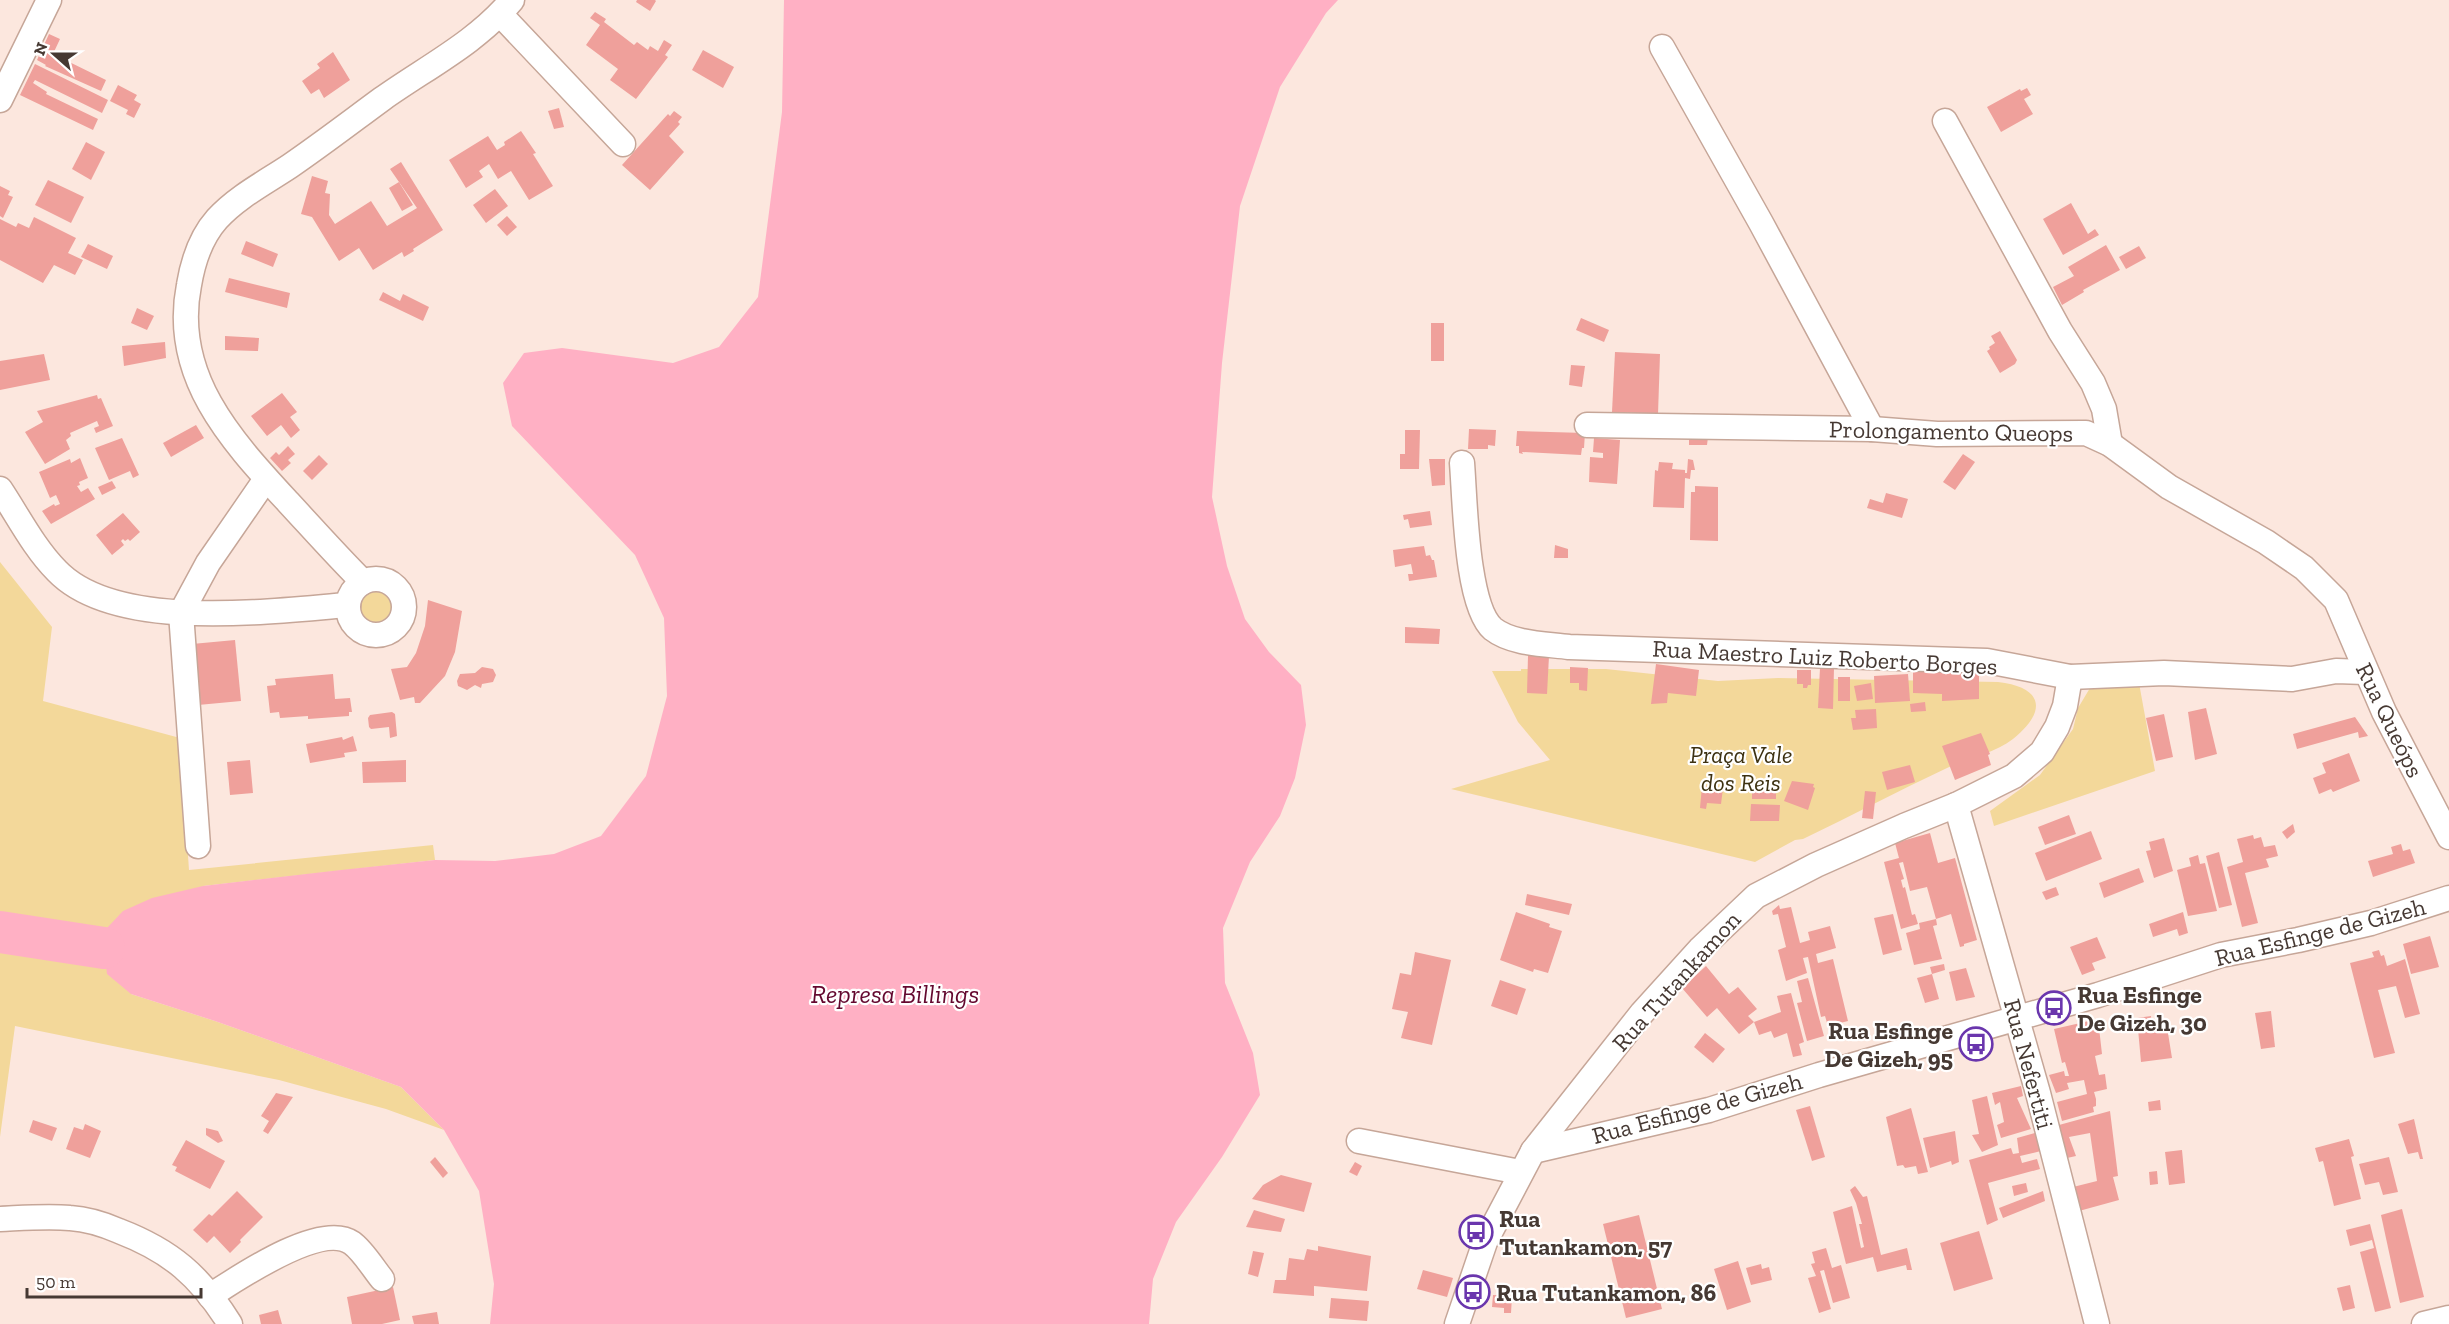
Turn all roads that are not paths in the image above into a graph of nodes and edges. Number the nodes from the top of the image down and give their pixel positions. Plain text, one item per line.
1 (49, 0) edge
2 (506, 7) edge
3 (1662, 47) dead end
4 (0, 100) edge
5 (1945, 121) dead end
6 (623, 144) dead end
7 (1587, 425) dead end
8 (1872, 429) junction
9 (2110, 444) junction
10 (1462, 463) dead end
11 (266, 479) junction
12 (0, 489) edge
13 (363, 582) junction
14 (2336, 600) joint
15 (348, 606) junction
16 (181, 613) junction
17 (2365, 672) junction
18 (2070, 677) junction
19 (1956, 805) junction
20 (2449, 837) edge
21 (198, 846) dead end
22 (2449, 898) edge
23 (2016, 1018) junction
24 (1359, 1141) dead end
25 (1533, 1151) junction
26 (1520, 1172) junction
27 (0, 1219) edge
28 (382, 1279) dead end
29 (210, 1296) junction
30 (2449, 1318) edge
31 (230, 1324) edge
32 (1458, 1324) edge
33 (2097, 1324) edge
34 (2424, 1324) edge

1 - 4 street
2 - 6 street
2 - 11 street
3 - 8 street
5 - 9 street
7 - 8 street, Prolongamento Queops
8 - 9 street, Prolongamento Queops
9 - 14 street, Prolongamento Queops
10 - 18 street, Rua Maestro Luiz Roberto Borges
11 - 13 street
11 - 16 street
12 - 16 street
13 - 15 street
13 - 15 street
14 - 17 street, Rua Queóps
15 - 16 street
16 - 21 street
17 - 18 street, Rua Maestro Luiz Roberto Borges
17 - 20 street, Rua Queóps
18 - 19 street, Rua Tutankamon
19 - 23 street, Rua Nefertiti
19 - 25 street, Rua Tutankamon
22 - 23 street, Rua Esfinge de Gizeh
23 - 25 street, Rua Esfinge de Gizeh
23 - 33 street, Rua Nefertiti
24 - 26 street
25 - 26 street, Rua Tutankamon
26 - 32 street, Rua Tutankamon
27 - 29 street
28 - 29 street
29 - 31 street
30 - 34 street

